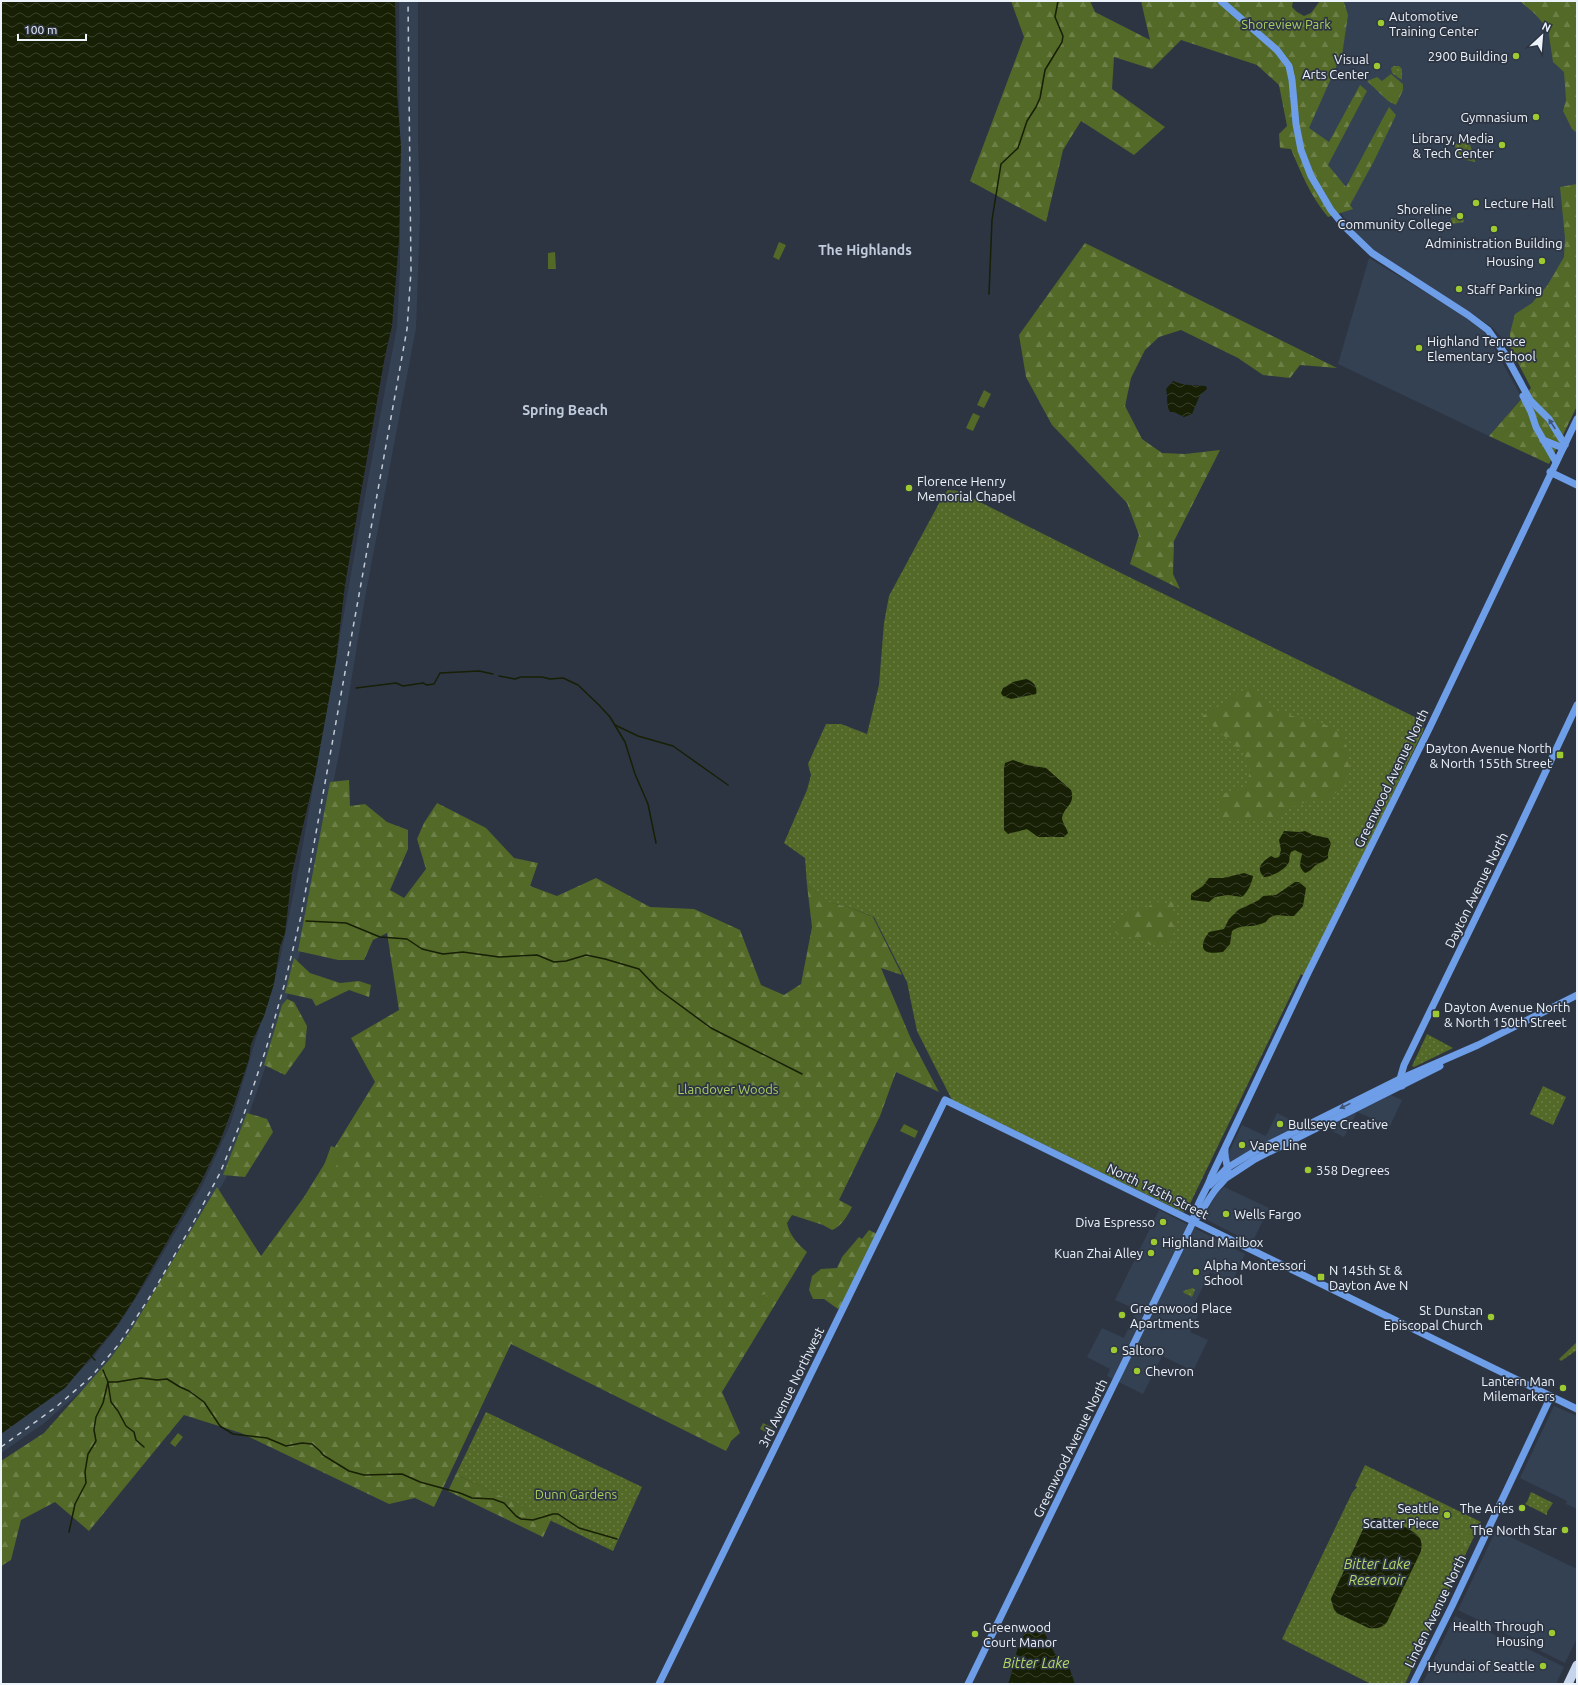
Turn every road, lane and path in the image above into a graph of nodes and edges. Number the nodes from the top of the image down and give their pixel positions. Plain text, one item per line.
1 (1221, 1) edge
2 (1505, 354) junction
3 (1577, 420) edge
4 (1543, 440) junction
5 (1564, 446) junction
6 (1556, 462) junction
7 (1550, 472) junction
8 (1577, 485) edge
9 (1577, 705) edge
10 (1577, 995) edge
11 (1401, 1083) junction
12 (945, 1100) joint
13 (1226, 1146) junction
14 (1227, 1168) junction
15 (1224, 1180) junction
16 (1208, 1188) junction
17 (1193, 1222) junction
18 (1551, 1396) junction
19 (1577, 1409) edge
20 (1577, 1665) edge
21 (659, 1684) edge
22 (968, 1684) edge
23 (1413, 1684) edge
24 (1568, 1684) edge

1 - 2 street
2 - 4 street
5 -> 2 street
3 - 5 street, Greenwood Avenue North
4 - 5 street
4 - 6 street
5 - 6 street, Greenwood Avenue North
6 - 7 street, Greenwood Avenue North
7 - 8 street
7 - 13 street, Greenwood Avenue North
9 - 11 street, Dayton Avenue North
10 - 11 street
11 -> 14 street
11 - 15 street
12 - 17 street, North 145th Street
12 - 21 street, 3rd Avenue Northwest
13 - 14 street, Greenwood Avenue North
13 - 16 street, Greenwood Avenue North
14 - 15 street, Greenwood Avenue North
14 - 16 street
15 - 17 street, Greenwood Avenue North
16 - 17 street, Greenwood Avenue North
17 - 18 street, North 145th Street
17 - 22 street, Greenwood Avenue North
18 - 19 street, North 145th Street
18 - 23 street, Linden Avenue North
20 - 24 highway

